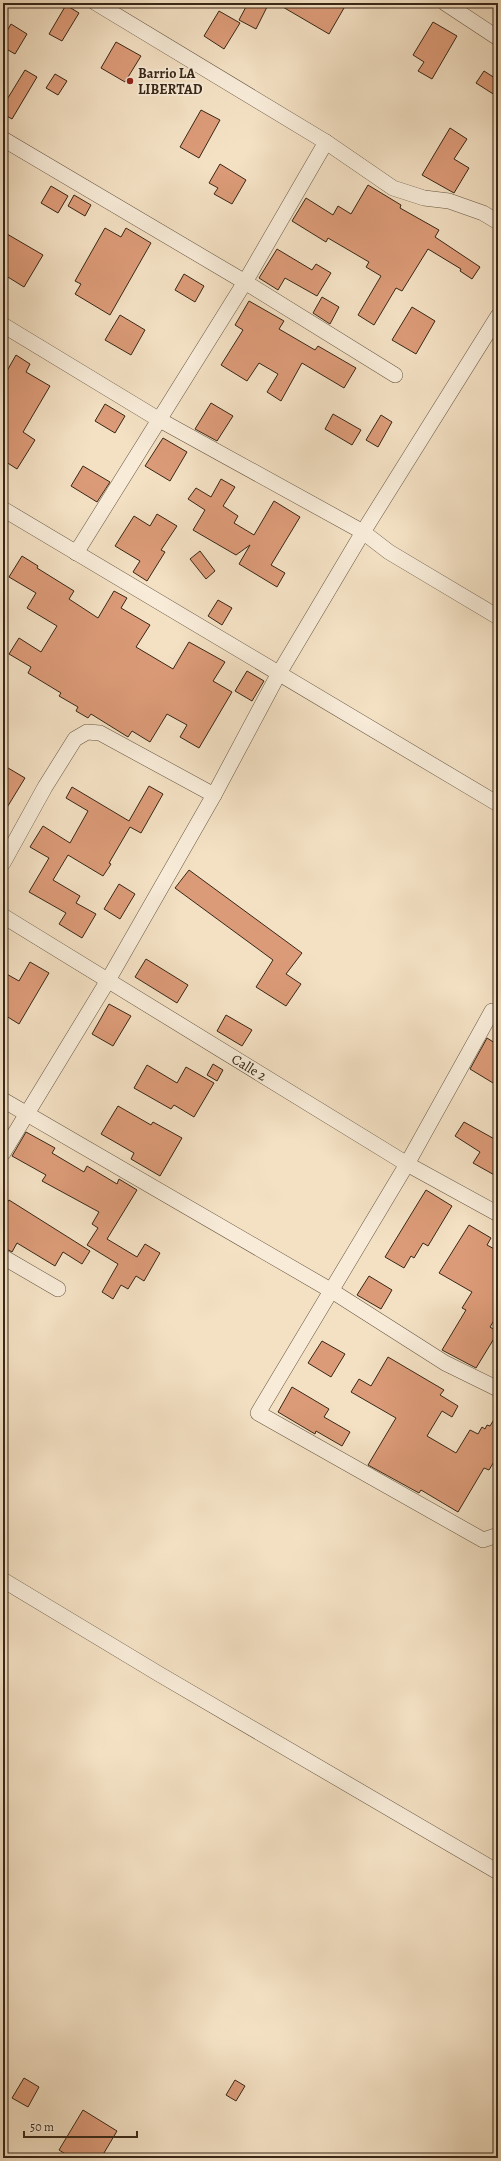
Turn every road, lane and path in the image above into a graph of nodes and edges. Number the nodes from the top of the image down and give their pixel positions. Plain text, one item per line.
1 (96, 3) edge
2 (445, 3) edge
3 (498, 38) edge
4 (3, 139) edge
5 (326, 142) junction
6 (498, 222) edge
7 (245, 282) junction
8 (498, 316) edge
9 (3, 325) edge
10 (395, 375) dead end
11 (158, 419) junction
12 (3, 509) edge
13 (363, 532) junction
14 (76, 553) junction
15 (498, 617) edge
16 (278, 675) junction
17 (214, 795) junction
18 (498, 804) edge
19 (3, 863) edge
20 (3, 916) edge
21 (107, 982) junction
22 (492, 1011) dead end
23 (3, 1100) edge
24 (26, 1115) junction
25 (3, 1153) edge
26 (407, 1164) junction
27 (498, 1214) edge
28 (3, 1257) edge
29 (58, 1289) dead end
30 (332, 1291) junction
31 (498, 1389) edge
32 (498, 1535) edge
33 (3, 1580) edge
34 (498, 1872) edge

1 - 5 street
2 - 3 street
4 - 7 street
5 - 6 street
5 - 7 street
7 - 10 street
7 - 11 street
8 - 13 street
9 - 11 street
11 - 13 street
11 - 14 street
12 - 14 street
13 - 15 street
13 - 16 street
14 - 16 street
16 - 17 street
16 - 18 street
17 - 19 street
17 - 21 street
20 - 21 street, Calle 2
21 - 24 street
21 - 26 street, Calle 2
22 - 26 street
23 - 24 street
24 - 25 street
24 - 30 street
26 - 27 street, Calle 2
26 - 30 street
28 - 29 street
30 - 31 street
30 - 32 street
33 - 34 street

